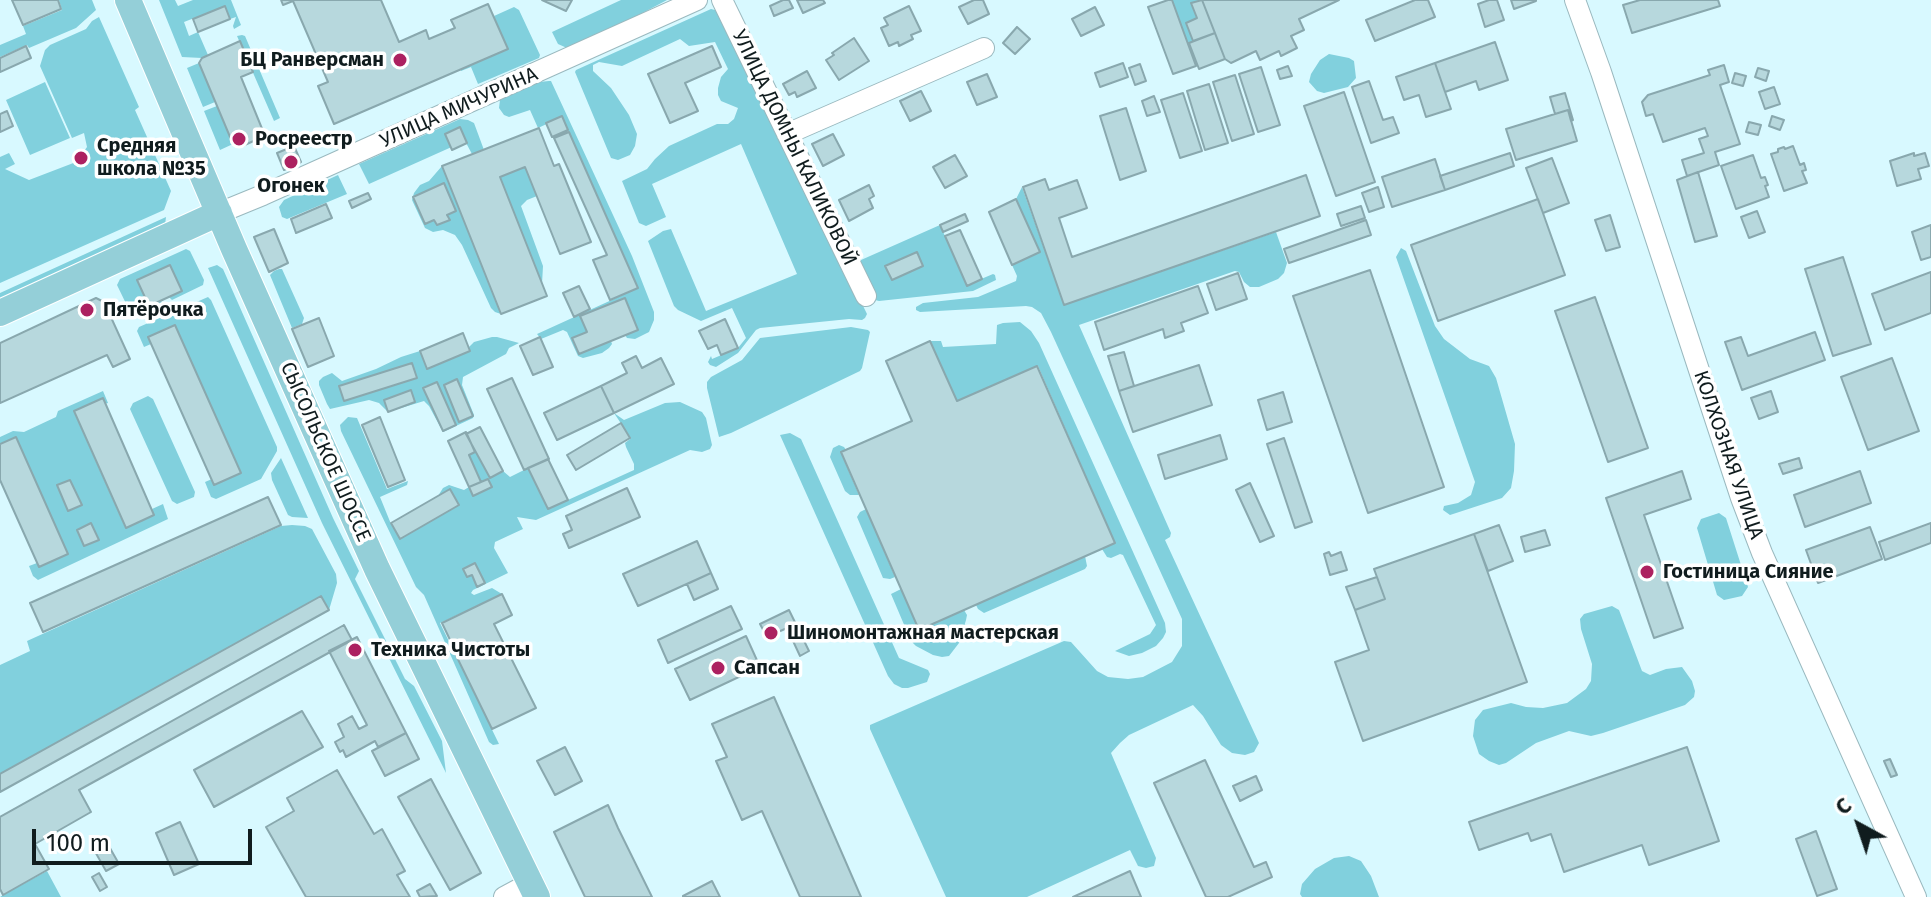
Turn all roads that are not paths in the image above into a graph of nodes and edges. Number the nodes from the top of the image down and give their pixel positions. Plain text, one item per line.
1 (128, 0) edge
2 (697, 0) edge
3 (722, 0) edge
4 (1575, 0) edge
5 (984, 48) dead end
6 (787, 134) junction
7 (219, 213) junction
8 (866, 296) dead end
9 (0, 313) edge
10 (534, 890) edge
11 (504, 897) edge
12 (1916, 897) edge

1 - 7 main road, СЫСОЛЬСКОЕ ШОССЕ
2 - 7 street, УЛИЦА МИЧУРИНА
3 - 6 street, УЛИЦА ДОМНЫ КАЛИКОВОЙ
4 - 12 street, КОЛХОЗНАЯ УЛИЦА
5 - 6 street
6 - 8 street, УЛИЦА ДОМНЫ КАЛИКОВОЙ
7 - 9 main road
7 - 10 main road, СЫСОЛЬСКОЕ ШОССЕ
10 - 11 street

